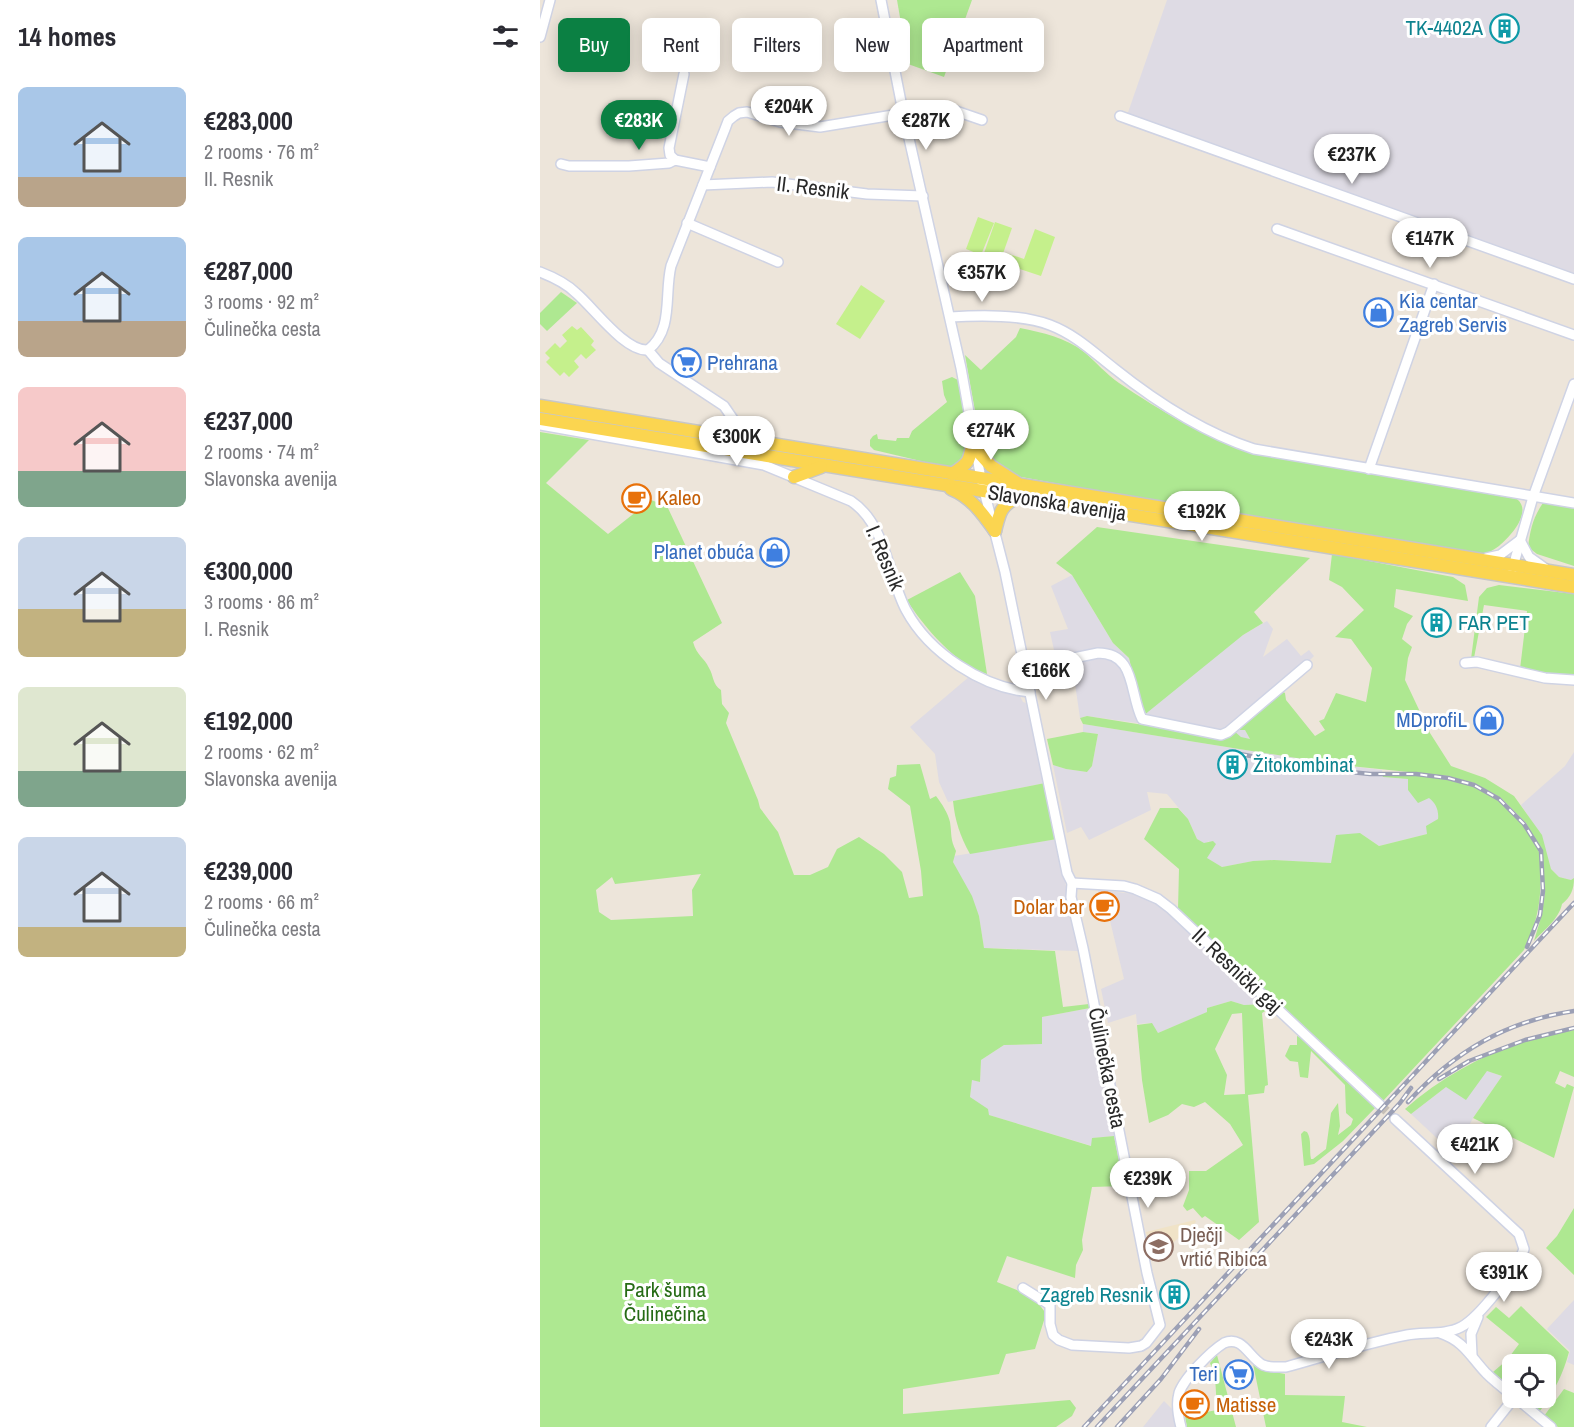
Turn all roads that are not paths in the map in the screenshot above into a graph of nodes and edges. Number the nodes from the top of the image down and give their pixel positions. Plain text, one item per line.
1 (550, 0) edge
2 (881, 0) edge
3 (540, 37) edge
4 (684, 74) dead end
5 (903, 112) junction
6 (1120, 117) dead end
7 (982, 120) dead end
8 (675, 160) junction
9 (561, 164) dead end
10 (710, 167) junction
11 (703, 184) junction
12 (923, 196) junction
13 (687, 223) junction
14 (1277, 229) dead end
15 (778, 262) dead end
16 (540, 272) edge
17 (1574, 279) edge
18 (1434, 284) junction
19 (950, 317) junction
20 (1574, 335) edge
21 (648, 350) junction
22 (1574, 384) edge
23 (540, 406) edge
24 (540, 419) edge
25 (540, 425) edge
26 (720, 436) junction
27 (974, 444) junction
28 (824, 466) junction
29 (1369, 469) junction
30 (952, 474) junction
31 (794, 477) junction
32 (939, 483) junction
33 (982, 485) junction
34 (1025, 486) junction
35 (1017, 497) junction
36 (1533, 497) junction
37 (1574, 503) edge
38 (995, 531) junction
39 (1520, 540) junction
40 (1478, 560) junction
41 (1511, 571) junction
42 (1548, 571) junction
43 (1574, 575) edge
44 (1574, 587) edge
45 (1465, 663) dead end
46 (1307, 665) dead end
47 (1025, 668) junction
48 (1574, 680) edge
49 (1030, 692) junction
50 (1072, 884) junction
51 (1380, 1105) tunnel mouth
52 (1395, 1119) tunnel mouth
53 (1023, 1288) dead end
54 (1484, 1307) junction
55 (1459, 1328) junction
56 (1435, 1332) junction
57 (1471, 1336) junction
58 (1458, 1342) junction
59 (1472, 1355) junction
60 (1502, 1387) edge
61 (1506, 1408) edge
62 (1528, 1408) edge
63 (1181, 1427) edge
64 (1491, 1427) edge
65 (1551, 1427) edge

1 - 3 street
2 - 5 street, Čulinečka cesta
4 - 8 street
5 - 7 street
5 - 10 street
5 - 12 street, Čulinečka cesta
6 - 17 street
8 - 9 street
8 - 10 street
10 - 11 street
11 - 12 street, II. Resnik
11 - 13 street
12 - 19 street, Čulinečka cesta
13 - 15 street
13 - 21 street
14 - 18 street
16 - 21 street
18 - 20 street
18 - 29 street
19 - 27 street, Čulinečka cesta
19 - 29 street
21 - 26 street
22 - 36 street
23 - 26 main road, Slavonska avenija
24 - 28 main road, Slavonska avenija
25 - 31 street, I. Resnik
26 - 30 main road, Slavonska avenija
27 - 30 main road
27 - 33 street, Čulinečka cesta
27 - 34 main road
28 - 31 main road
28 - 32 main road, Slavonska avenija
29 - 36 street
30 - 33 main road, Slavonska avenija
31 - 49 street, I. Resnik
32 - 33 main road, Slavonska avenija
32 - 38 main road
33 - 34 main road, Slavonska avenija
33 - 35 main road, Slavonska avenija
33 - 38 street, Čulinečka cesta
34 - 40 main road, Slavonska avenija
35 - 38 main road
35 - 41 main road, Slavonska avenija
36 - 37 street
36 - 39 street
38 - 47 street, Čulinečka cesta
39 - 40 street, Slavonska avenija
39 - 41 street
39 - 42 street
40 - 41 main road, Slavonska avenija
41 - 42 main road, Slavonska avenija
41 - 44 main road, Slavonska avenija
42 - 43 main road, Slavonska avenija
45 - 48 street
46 - 47 street
47 - 49 street, Čulinečka cesta
49 - 50 street, Čulinečka cesta
50 - 51 street, II. Resnički gaj
50 - 53 street, Čulinečka cesta
52 - 54 street
54 - 55 street
54 - 57 street
55 - 56 street
55 - 57 street
55 - 58 street
56 - 58 street
56 - 63 street
57 - 58 street
57 - 59 street
58 - 59 street
59 - 60 street
61 - 64 street
62 - 65 street

